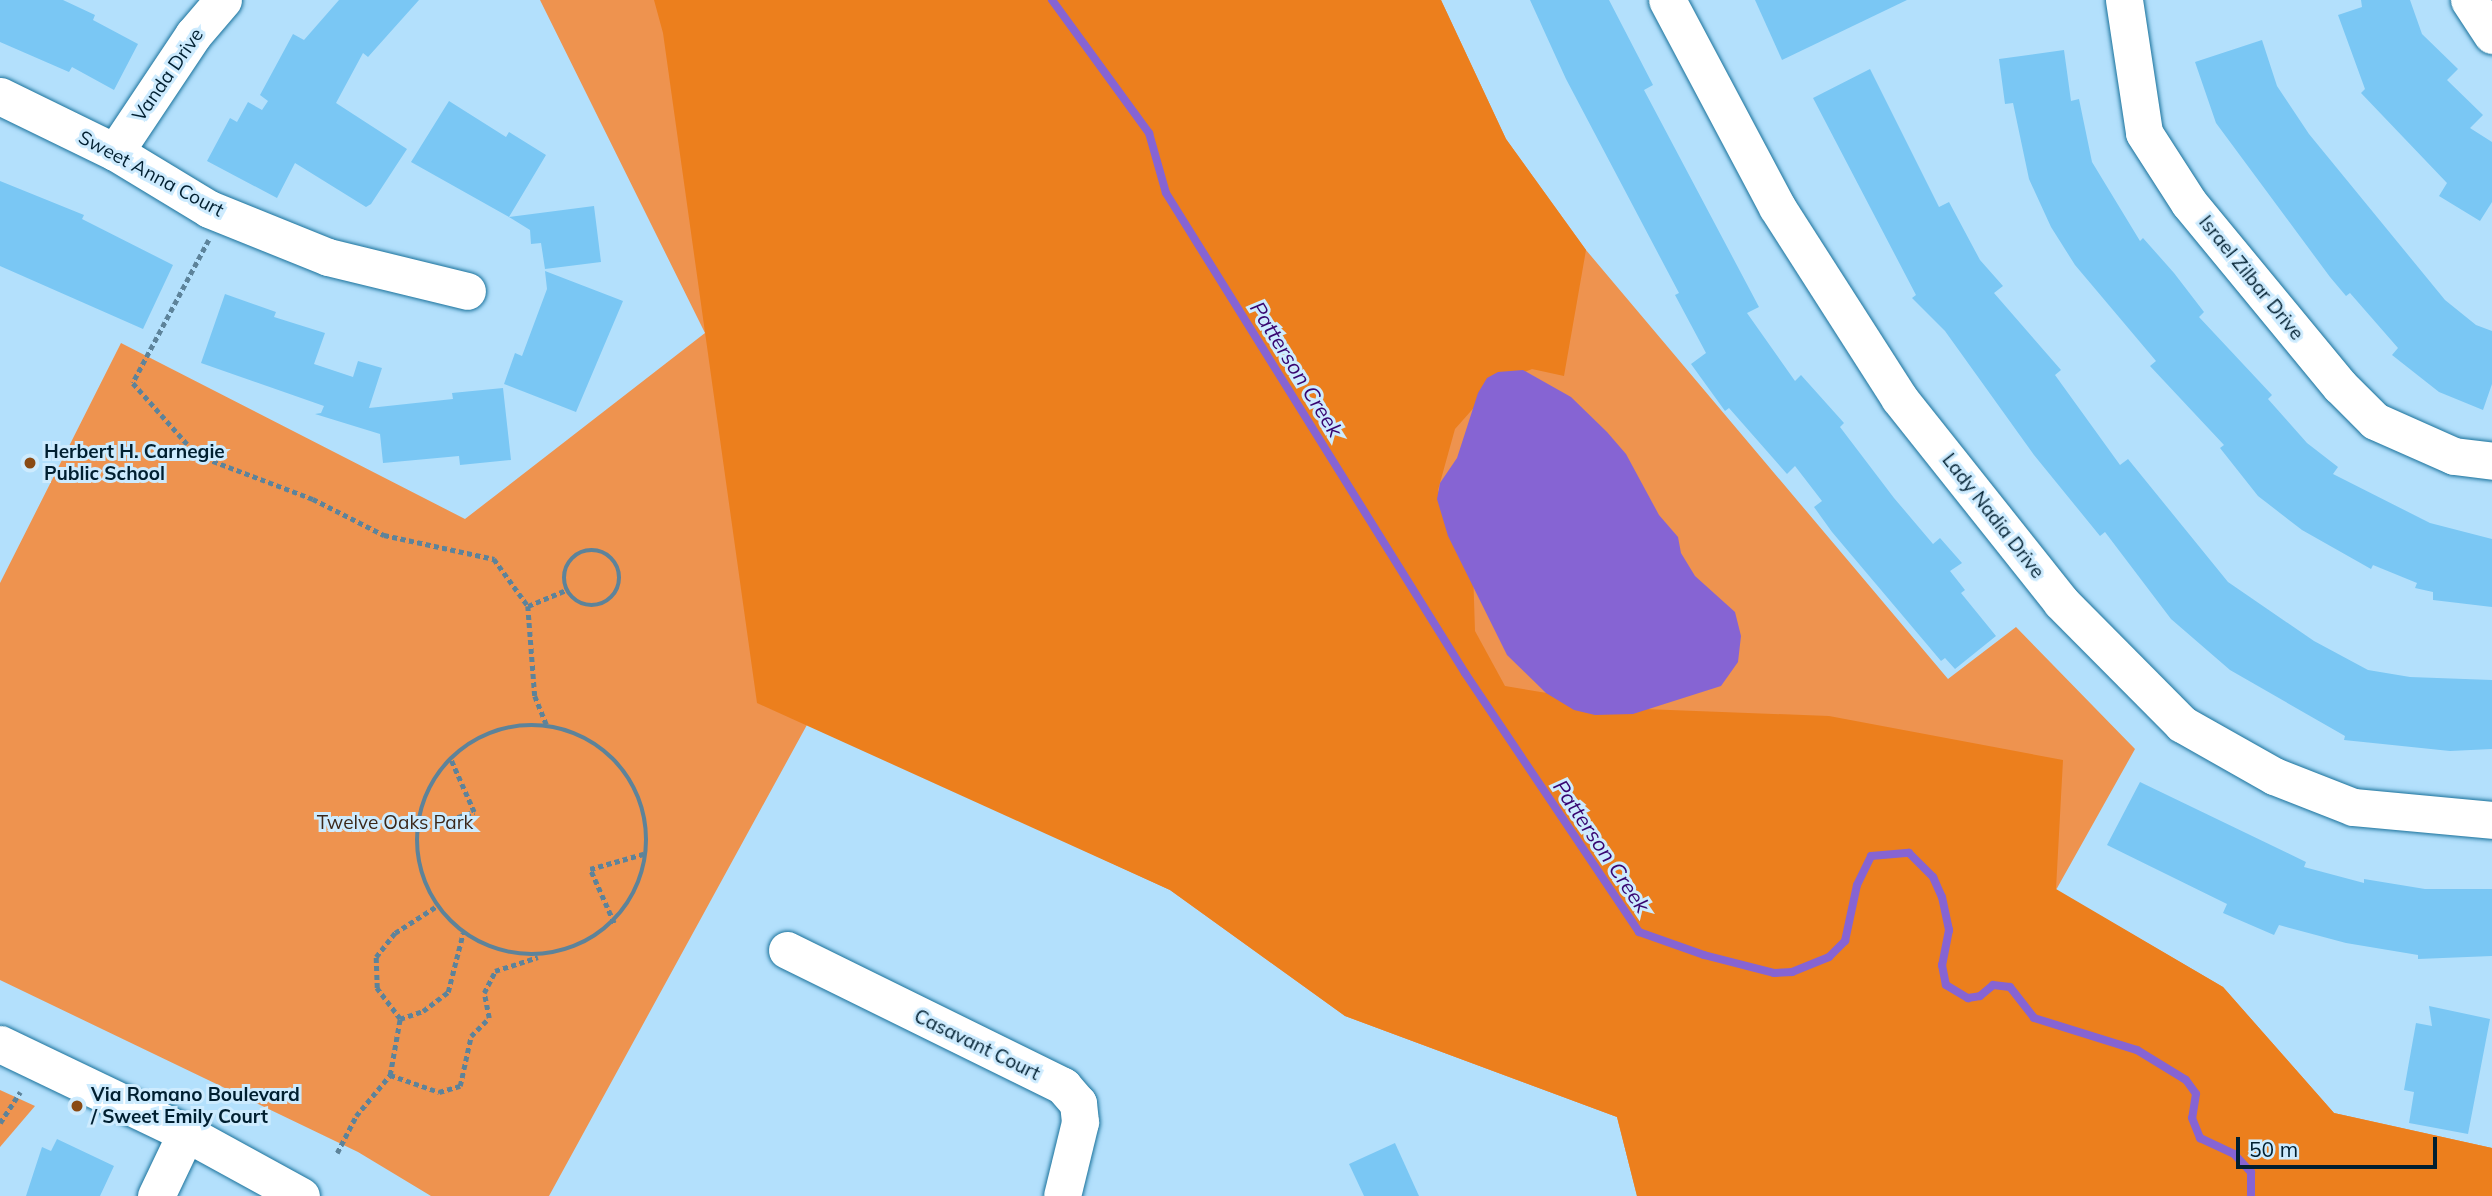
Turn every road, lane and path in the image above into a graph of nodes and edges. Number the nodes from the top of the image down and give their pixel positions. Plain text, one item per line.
1 (223, 0) edge
2 (1667, 0) edge
3 (2124, 0) edge
4 (2469, 0) edge
5 (2492, 35) edge
6 (0, 96) edge
7 (115, 152) junction
8 (218, 212) junction
9 (467, 291) dead end
10 (2492, 461) edge
11 (566, 590) junction
12 (528, 606) junction
13 (547, 726) junction
14 (450, 759) junction
15 (2492, 820) edge
16 (417, 830) junction
17 (648, 853) junction
18 (438, 906) junction
19 (614, 923) junction
20 (463, 933) junction
21 (787, 950) dead end
22 (542, 956) junction
23 (400, 1018) junction
24 (0, 1044) edge
25 (390, 1075) junction
26 (19, 1092) dead end
27 (0, 1123) edge
28 (186, 1133) junction
29 (337, 1153) dead end
30 (156, 1196) edge
31 (301, 1196) edge
32 (1062, 1196) edge

1 - 7 street, Vanda Drive
2 - 15 street, Lady Nadia Drive
3 - 10 street, Israel Zilbar Drive
4 - 5 street
6 - 7 street, Sweet Anna Court
7 - 8 street, Sweet Anna Court
8 - 9 street, Sweet Anna Court
8 - 12 path
11 - 11 path
11 - 12 path
12 - 13 path
13 - 14 path
13 - 17 path
14 - 16 path
14 - 16 path
16 - 18 path
17 - 19 path
17 - 19 path
18 - 20 path
18 - 23 path
19 - 22 path
20 - 22 path
20 - 23 path
21 - 32 street, Casavant Court
22 - 25 path
23 - 25 path
24 - 28 street
25 - 29 path
26 - 27 path
28 - 30 street
28 - 31 street

